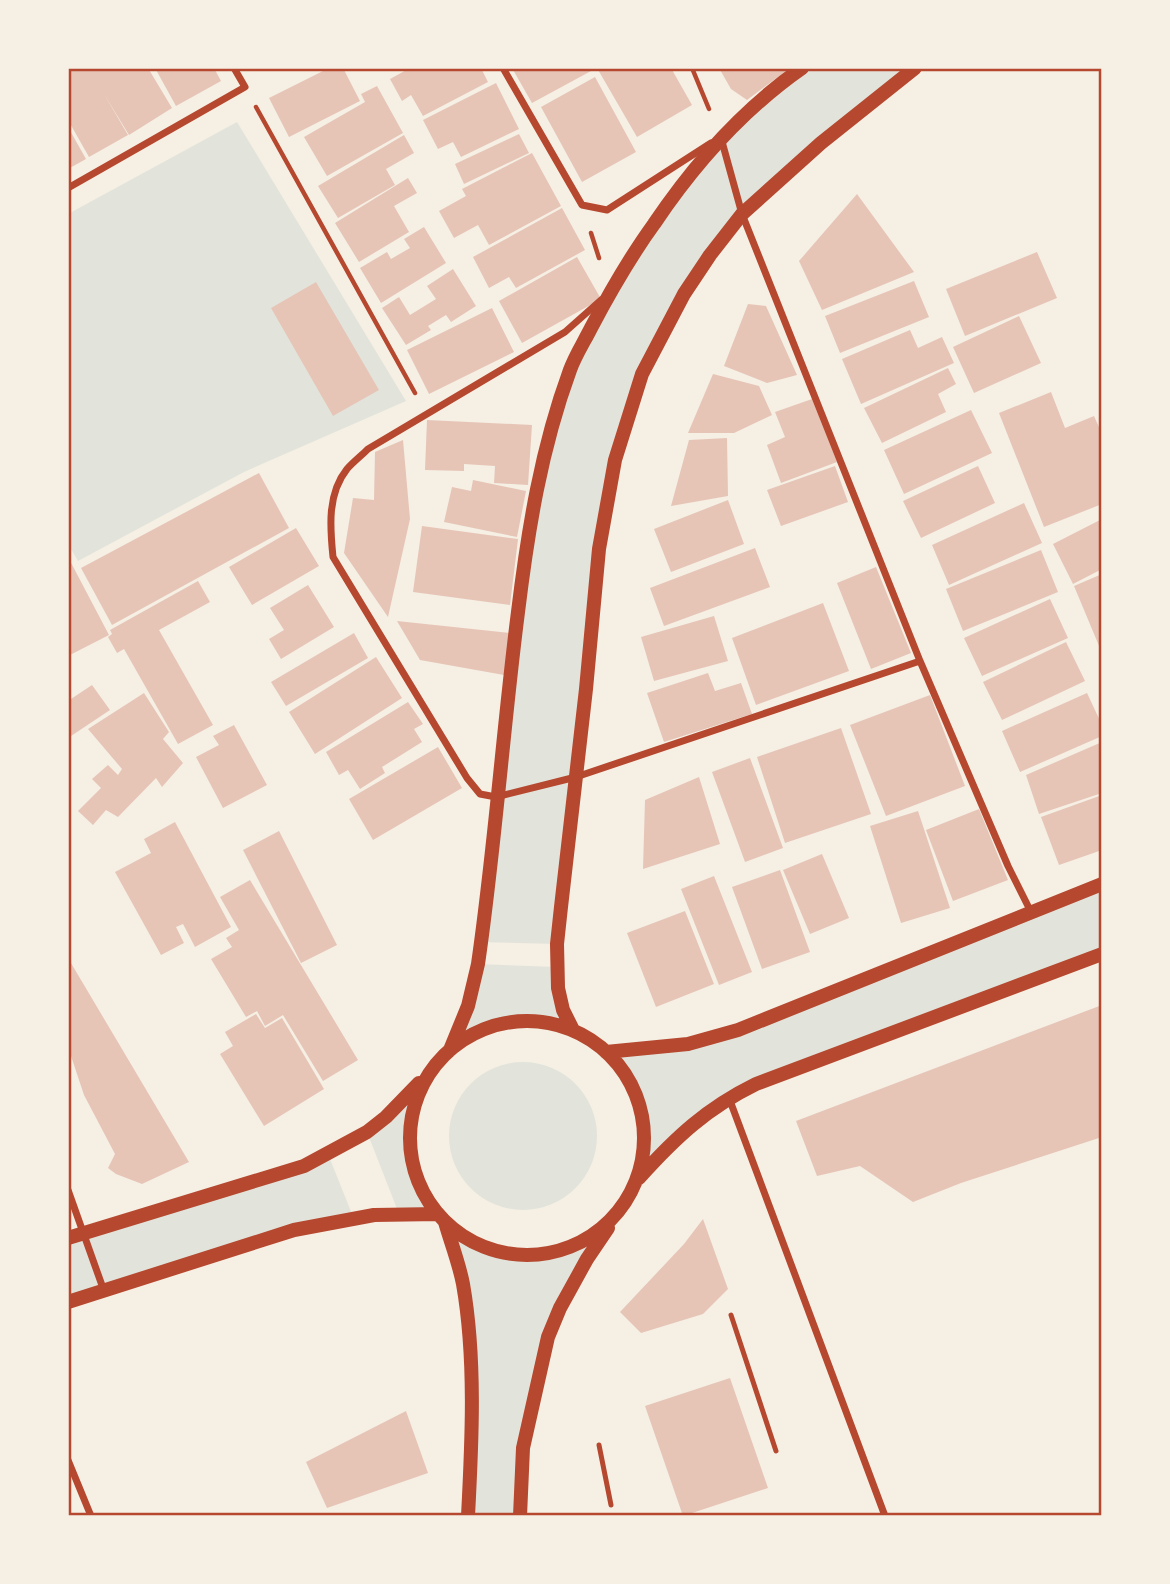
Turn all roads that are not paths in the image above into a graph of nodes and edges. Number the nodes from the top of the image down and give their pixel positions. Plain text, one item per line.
1 (234, 68) edge
2 (503, 68) edge
3 (802, 68) edge
4 (915, 68) edge
5 (721, 138) junction
6 (68, 188) edge
7 (742, 214) junction
8 (610, 293) junction
9 (920, 661) junction
10 (576, 777) junction
11 (496, 797) junction
12 (1102, 884) edge
13 (1031, 912) junction
14 (1102, 954) edge
15 (573, 1030) junction
16 (450, 1050) junction
17 (606, 1052) junction
18 (430, 1072) junction
19 (728, 1098) junction
20 (634, 1184) junction
21 (68, 1190) edge
22 (625, 1201) junction
23 (441, 1218) junction
24 (75, 1236) edge
25 (104, 1291) junction
26 (68, 1302) edge
27 (732, 1315) dead end
28 (599, 1445) dead end
29 (776, 1451) dead end
30 (68, 1461) edge
31 (611, 1505) dead end
32 (91, 1516) edge
33 (468, 1516) edge
34 (520, 1516) edge
35 (885, 1516) edge

1 - 6 street
2 - 5 street
3 - 5 main road
4 - 7 main road
5 - 7 street
5 - 8 main road
7 - 9 street
7 - 10 main road
8 - 11 main road
8 - 11 street
9 - 10 street
9 - 13 street
10 - 11 street
10 - 15 main road
11 - 16 main road
12 - 13 main road
13 - 17 main road
14 - 19 main road
15 - 16 main road
15 - 17 main road
16 - 18 main road
17 - 20 main road
18 - 23 main road
18 - 24 main road
19 - 20 main road
19 - 35 street
20 - 22 main road
21 - 24 street
22 - 23 main road
22 - 34 main road
23 - 25 main road
23 - 33 main road
24 - 25 street
25 - 26 main road
27 - 29 lane
28 - 31 lane
30 - 32 street

